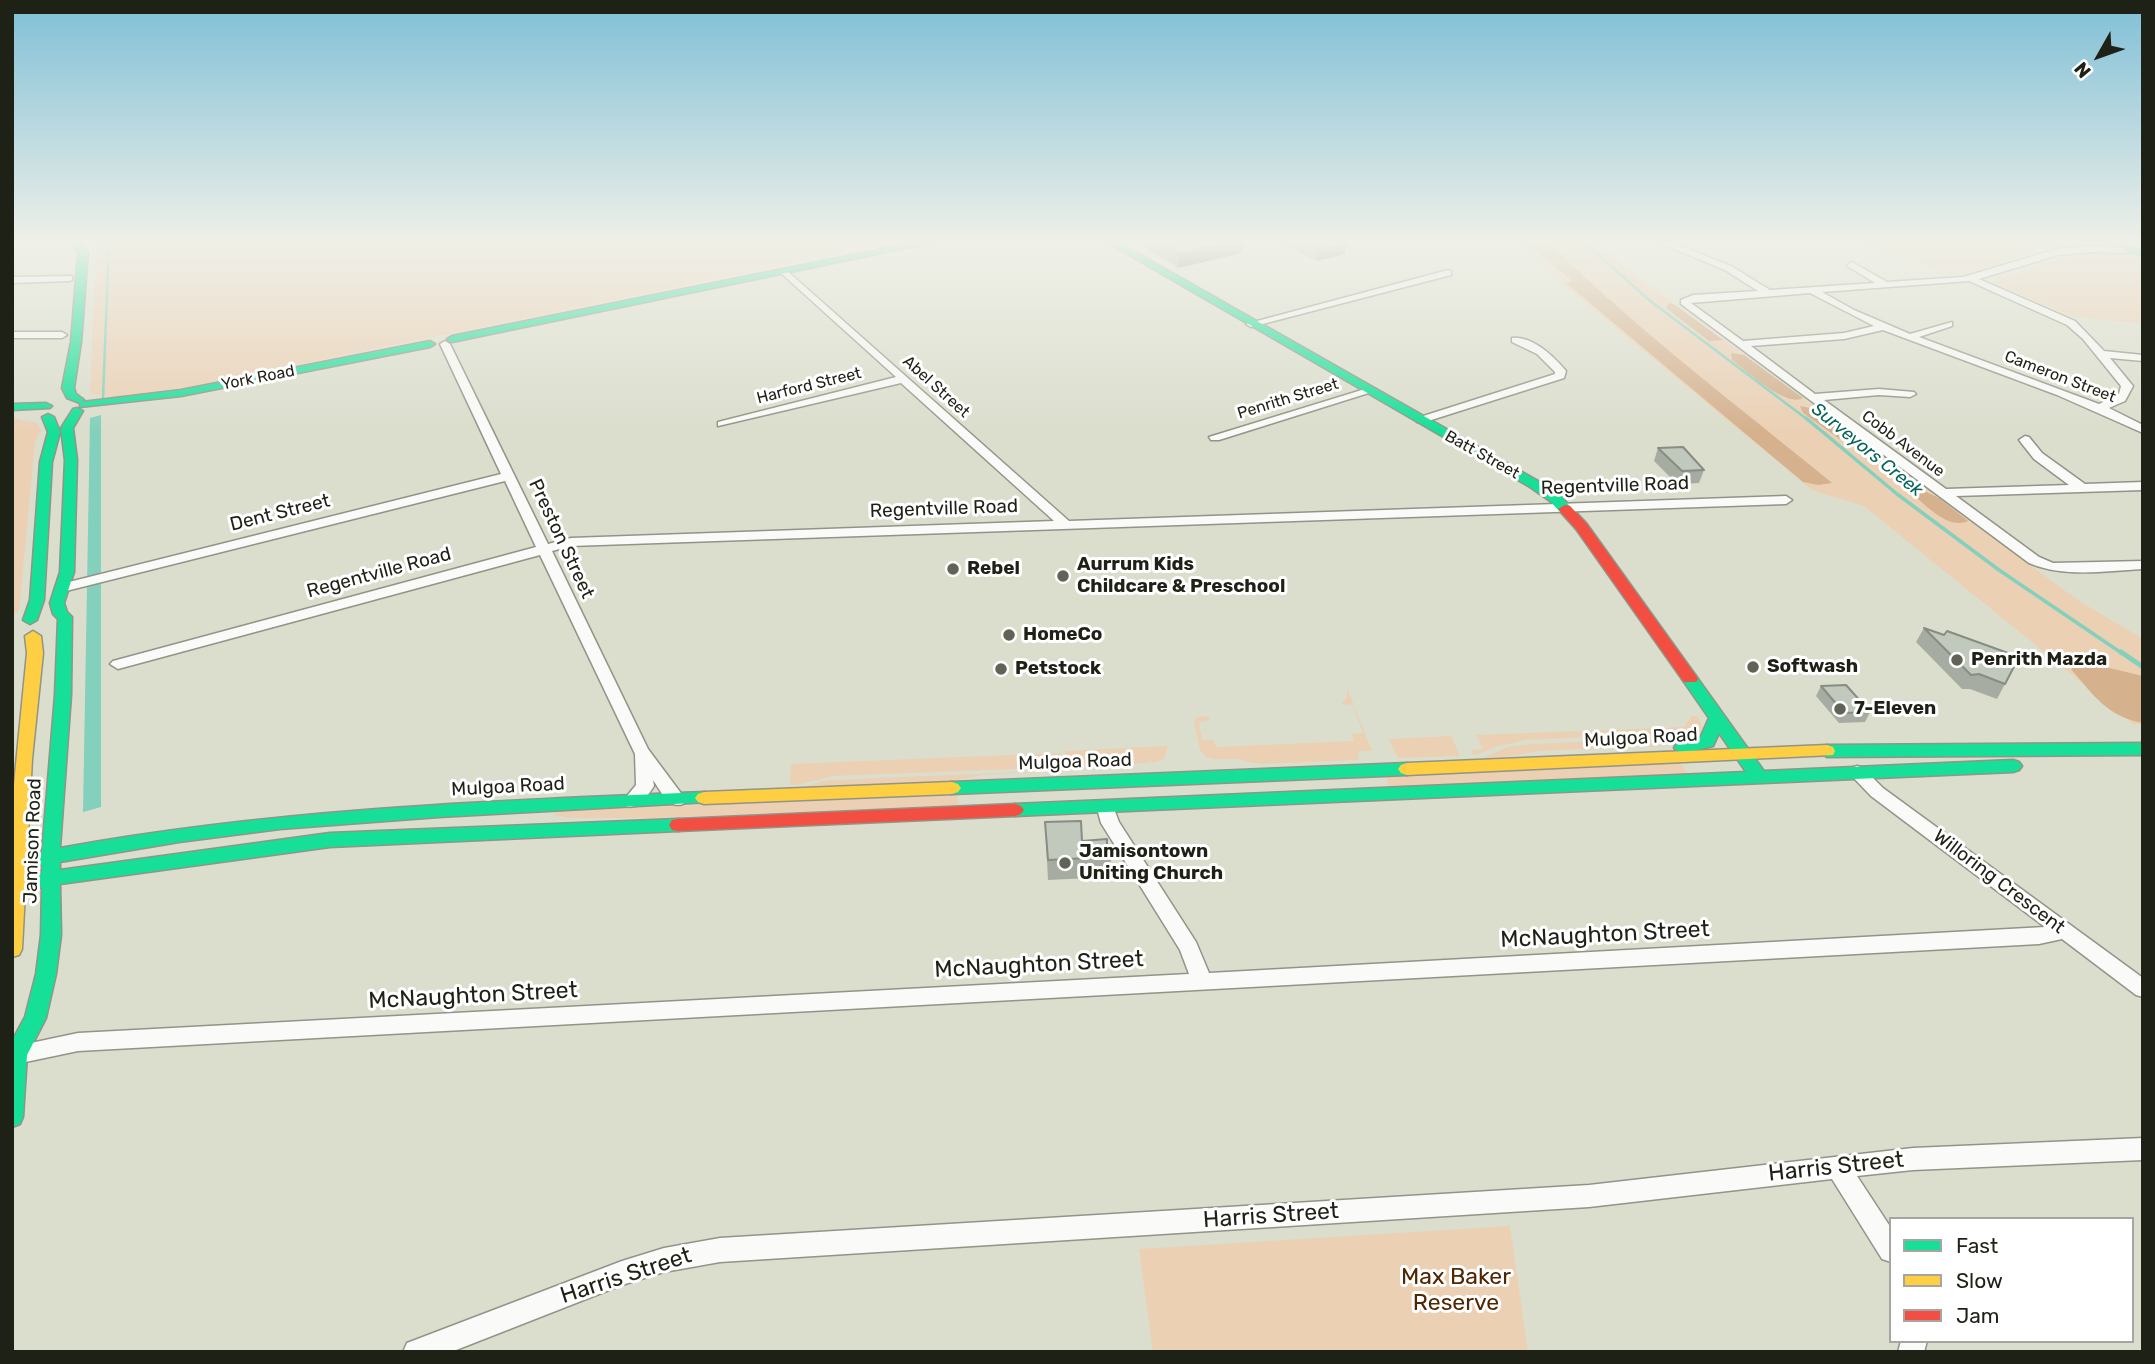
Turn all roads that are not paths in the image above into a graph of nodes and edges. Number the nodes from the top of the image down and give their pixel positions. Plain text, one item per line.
1 (66, 305) edge
2 (79, 305) edge
3 (625, 305) edge
4 (821, 305) edge
5 (1217, 305) edge
6 (1326, 305) edge
7 (1689, 305) edge
8 (1836, 305) edge
9 (2031, 305) edge
10 (1251, 324) junction
11 (1948, 324) dead end
12 (1884, 327) junction
13 (12, 335) edge
14 (62, 335) junction
15 (1910, 337) junction
16 (1516, 340) dead end
17 (442, 342) junction
18 (1741, 344) junction
19 (2101, 354) junction
20 (2143, 358) edge
21 (903, 379) junction
22 (1369, 390) junction
23 (1910, 394) dead end
24 (1815, 397) junction
25 (79, 405) junction
26 (2098, 408) junction
27 (12, 409) edge
28 (46, 411) junction
29 (1420, 420) junction
30 (722, 424) dead end
31 (2143, 430) edge
32 (1215, 437) dead end
33 (2025, 440) dead end
34 (508, 476) junction
35 (2143, 486) edge
36 (2082, 488) junction
37 (1943, 493) junction
38 (1786, 500) dead end
39 (1564, 507) junction
40 (1065, 524) junction
41 (543, 548) junction
42 (2143, 565) edge
43 (2125, 566) junction
44 (2143, 579) edge
45 (62, 588) junction
46 (62, 618) junction
47 (24, 628) edge
48 (118, 664) dead end
49 (1717, 718) junction
50 (2143, 749) edge
51 (641, 751) junction
52 (1742, 754) junction
53 (2143, 761) edge
54 (1511, 765) junction
55 (1857, 772) junction
56 (1759, 776) junction
57 (677, 800) junction
58 (631, 802) junction
59 (1105, 805) junction
60 (50, 856) junction
61 (15, 863) edge
62 (51, 878) junction
63 (14, 884) edge
64 (2065, 931) junction
65 (12, 949) edge
66 (1202, 981) junction
67 (2143, 989) edge
68 (14, 1052) edge
69 (12, 1117) edge
70 (2143, 1149) edge
71 (1837, 1167) junction
72 (1889, 1247) edge
73 (425, 1350) edge

1 - 14 main road, Jamison Road
2 - 25 main road, Jamison Road
3 - 17 main road, York Road
4 - 21 street, Abel Street
5 - 10 main road, Batt Street
6 - 10 street
7 - 18 street, Cobb Avenue
8 - 12 street, Cameron Street
9 - 19 street
10 - 22 main road, Batt Street
11 - 15 street
12 - 15 street, Cameron Street
12 - 18 street
13 - 14 street
14 - 28 main road, Jamison Road
15 - 26 street, Cameron Street
16 - 29 street
17 - 25 main road, York Road
17 - 34 street, Preston Street
18 - 24 street, Cobb Avenue
19 - 20 street
19 - 26 street
21 - 30 street, Harford Street
21 - 40 street, Abel Street
22 - 29 main road, Batt Street
22 - 32 street, Penrith Street
23 - 24 street
24 - 37 street, Cobb Avenue
25 - 28 main road, York Road
25 - 45 main road, Jamison Road
26 - 31 street, Cameron Street
27 - 28 main road
28 - 47 main road, Jamison Road
29 - 39 main road, Batt Street
33 - 36 street
34 - 41 street, Preston Street
34 - 45 street, Dent Street
35 - 36 street, Cobb Avenue
36 - 37 street, Cobb Avenue
37 - 43 street
38 - 39 street, Regentville Road
39 - 40 street, Regentville Road
39 - 49 main road, Batt Street
40 - 41 street, Regentville Road
41 - 48 street, Regentville Road
41 - 51 street, Preston Street
42 - 43 street
43 - 44 street
45 - 46 main road, Jamison Road
46 - 47 main road
46 - 60 main road, Jamison Road
47 - 61 main road, Jamison Road
49 - 52 main road, Batt Street
49 - 54 main road
50 - 52 main road, Mulgoa Road
51 - 57 street, Preston Street
51 - 58 street, Preston Street
52 - 54 main road, Mulgoa Road
52 - 56 main road, Batt Street
53 - 55 main road
54 - 57 main road, Mulgoa Road
55 - 56 main road
55 - 64 street, Willoring Crescent
56 - 59 main road
57 - 58 main road, Mulgoa Road
58 - 60 main road, Mulgoa Road
59 - 62 main road
59 - 66 street
60 - 61 main road, Mulgoa Road
60 - 62 main road, Jamison Road
61 - 63 main road, Jamison Road
62 - 63 main road
62 - 68 main road, Jamison Road
63 - 65 main road, Jamison Road
64 - 66 street, McNaughton Street
64 - 67 street, Willoring Crescent
66 - 68 street, McNaughton Street
68 - 69 main road, Jamison Road
70 - 71 street, Harris Street
71 - 72 street
71 - 73 street, Harris Street

